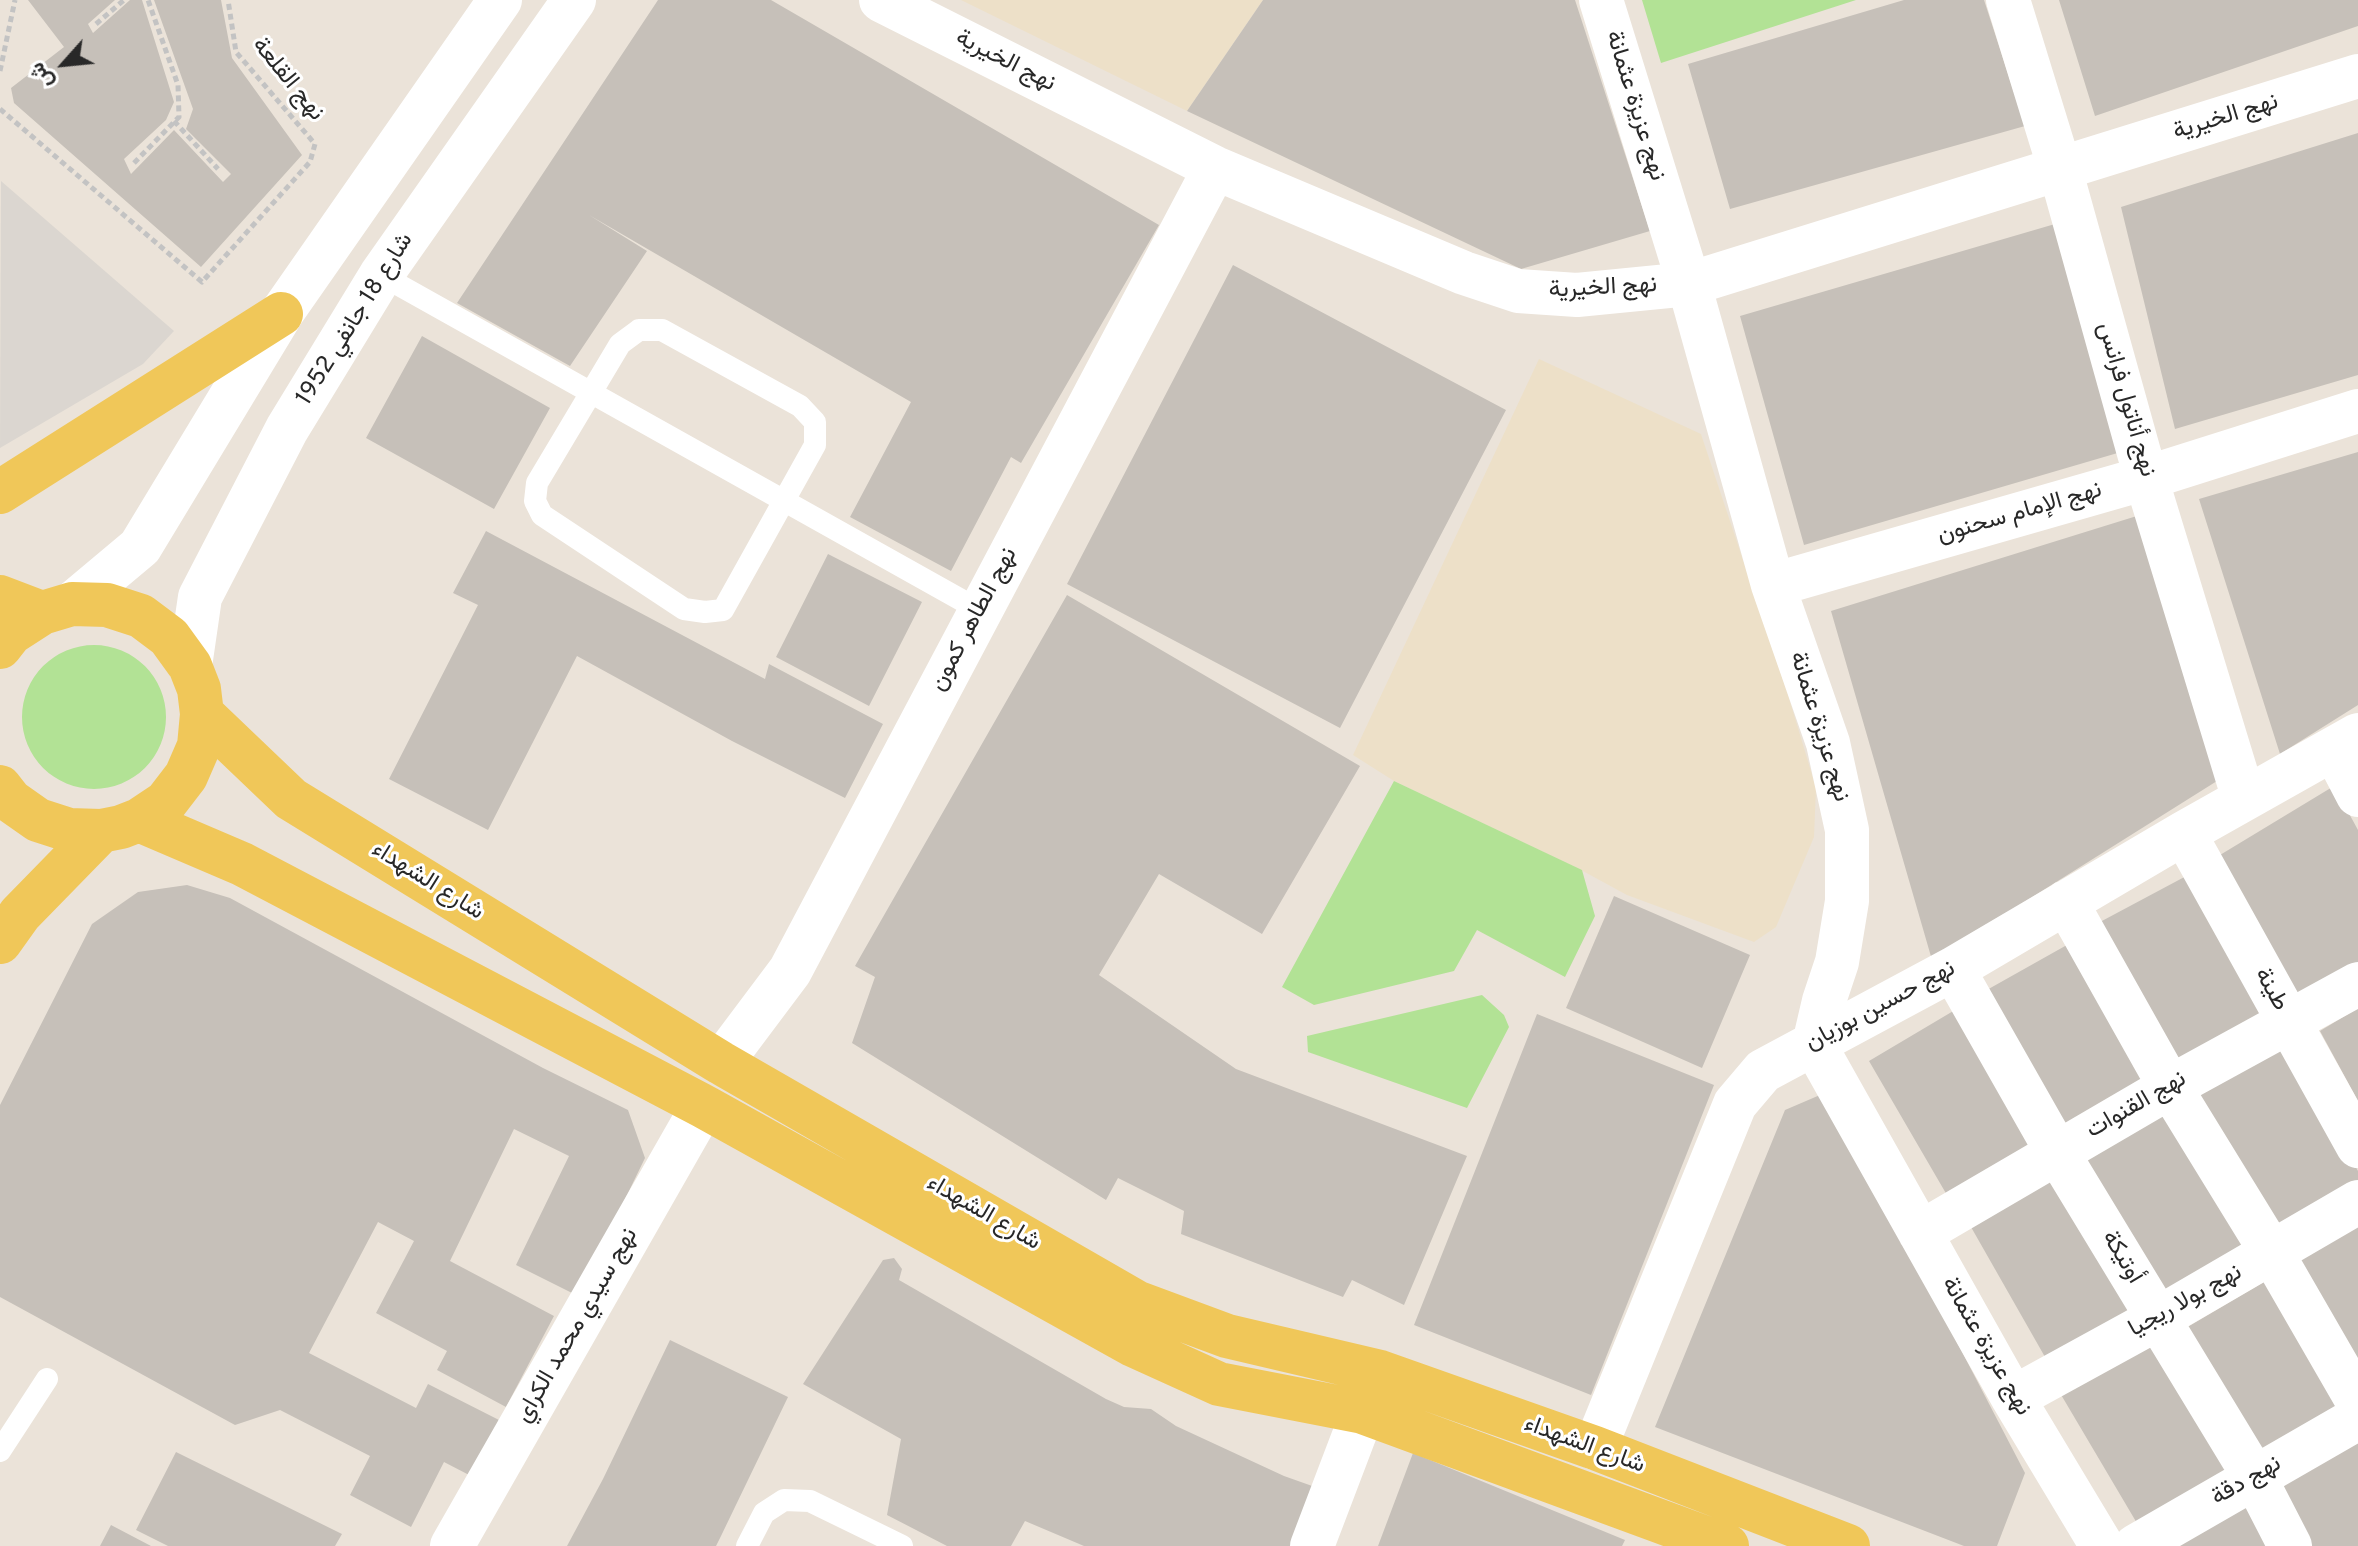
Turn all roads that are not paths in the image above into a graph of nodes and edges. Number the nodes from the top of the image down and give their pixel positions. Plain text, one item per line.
1 (500, 0) edge
2 (574, 0) edge
3 (881, 0) edge
4 (1601, 0) edge
5 (2008, 0) edge
6 (2358, 76) edge
7 (1215, 168) junction
8 (2060, 169) junction
9 (381, 275) junction
10 (1689, 284) junction
11 (281, 314) junction
12 (590, 393) junction
13 (2358, 411) edge
14 (2146, 478) junction
15 (0, 492) edge
16 (783, 500) junction
17 (1773, 585) junction
18 (0, 597) edge
19 (57, 608) junction
20 (981, 611) junction
21 (0, 647) edge
22 (190, 666) junction
23 (202, 714) junction
24 (2346, 742) edge
25 (0, 787) edge
26 (2358, 795) edge
27 (2244, 799) junction
28 (120, 826) junction
29 (2184, 833) junction
30 (2066, 902) junction
31 (0, 942) edge
32 (1953, 969) junction
33 (2358, 984) edge
34 (2289, 1022) junction
35 (1814, 1044) junction
36 (721, 1063) junction
37 (2170, 1087) junction
38 (703, 1106) junction
39 (2358, 1146) edge
40 (2057, 1152) junction
41 (2358, 1202) edge
42 (1920, 1233) junction
43 (2272, 1253) junction
44 (2157, 1319) junction
45 (47, 1379) dead end
46 (2013, 1398) junction
47 (2358, 1402) edge
48 (1363, 1412) junction
49 (2358, 1418) edge
50 (1595, 1448) junction
51 (0, 1451) edge
52 (2255, 1478) junction
53 (452, 1546) edge
54 (747, 1546) edge
55 (902, 1546) edge
56 (1312, 1546) edge
57 (1727, 1546) edge
58 (1848, 1546) edge
59 (2102, 1546) edge
60 (2136, 1546) edge
61 (2290, 1546) edge

1 - 11 street
2 - 9 street, شارع 18 جانفي 1952
3 - 7 street, نهج الخيرية
4 - 10 street, نهج عزيزة عثمانة
5 - 8 street, نهج أناتول فرانس
6 - 8 street, نهج الخيرية
7 - 10 street, نهج الخيرية
7 - 20 street, نهج الطاهر كمون
8 - 10 street, نهج الخيرية
8 - 14 street, نهج أناتول فرانس
9 - 12 lane
9 - 22 street, شارع 18 جانفي 1952
10 - 17 street, نهج عزيزة عثمانة
11 - 15 main road
11 - 19 street
12 - 16 lane
12 - 16 lane
12 - 16 lane
13 - 14 street, نهج الإمام سحنون
14 - 17 street, نهج الإمام سحنون
14 - 27 street, نهج أناتول فرانس
16 - 20 lane
17 - 35 street, نهج عزيزة عثمانة
18 - 19 main road
19 - 21 main road
19 - 22 main road
20 - 36 street, نهج الطاهر كمون
22 - 23 main road
23 - 28 main road
23 - 36 main road, شارع الشهداء
24 - 26 street
24 - 27 street, نهج حسين بوزيان
25 - 28 main road, شارع الشهداء
27 - 29 street, نهج حسين بوزيان
28 - 31 main road
28 - 38 main road, شارع الشهداء
29 - 30 street, نهج حسين بوزيان
29 - 34 street, طينة
30 - 32 street, نهج حسين بوزيان
30 - 37 street
32 - 35 street, نهج حسين بوزيان
32 - 40 street, أوتيكة
33 - 34 street, نهج القنوات
34 - 37 street, نهج القنوات
34 - 39 street, طينة
35 - 42 street, نهج عزيزة عثمانة
35 - 50 street, نهج حسين بوزيان
36 - 50 main road, شارع الشهداء
37 - 40 street, نهج القنوات
37 - 43 street
38 - 48 main road, شارع الشهداء
38 - 53 street, نهج سيدي محمد الكراي
40 - 42 street, نهج القنوات
40 - 44 street, أوتيكة
41 - 43 street, نهج بولا ريجيا
42 - 46 street, نهج عزيزة عثمانة
43 - 44 street, نهج بولا ريجيا
43 - 47 street
44 - 46 street, نهج بولا ريجيا
44 - 52 street, أوتيكة
45 - 51 lane
46 - 59 street, نهج عزيزة عثمانة
48 - 56 street
48 - 57 main road, شارع الشهداء
49 - 52 street, نهج دقة
50 - 58 main road, شارع الشهداء
52 - 60 street, نهج دقة
52 - 61 street, أوتيكة
54 - 55 lane

